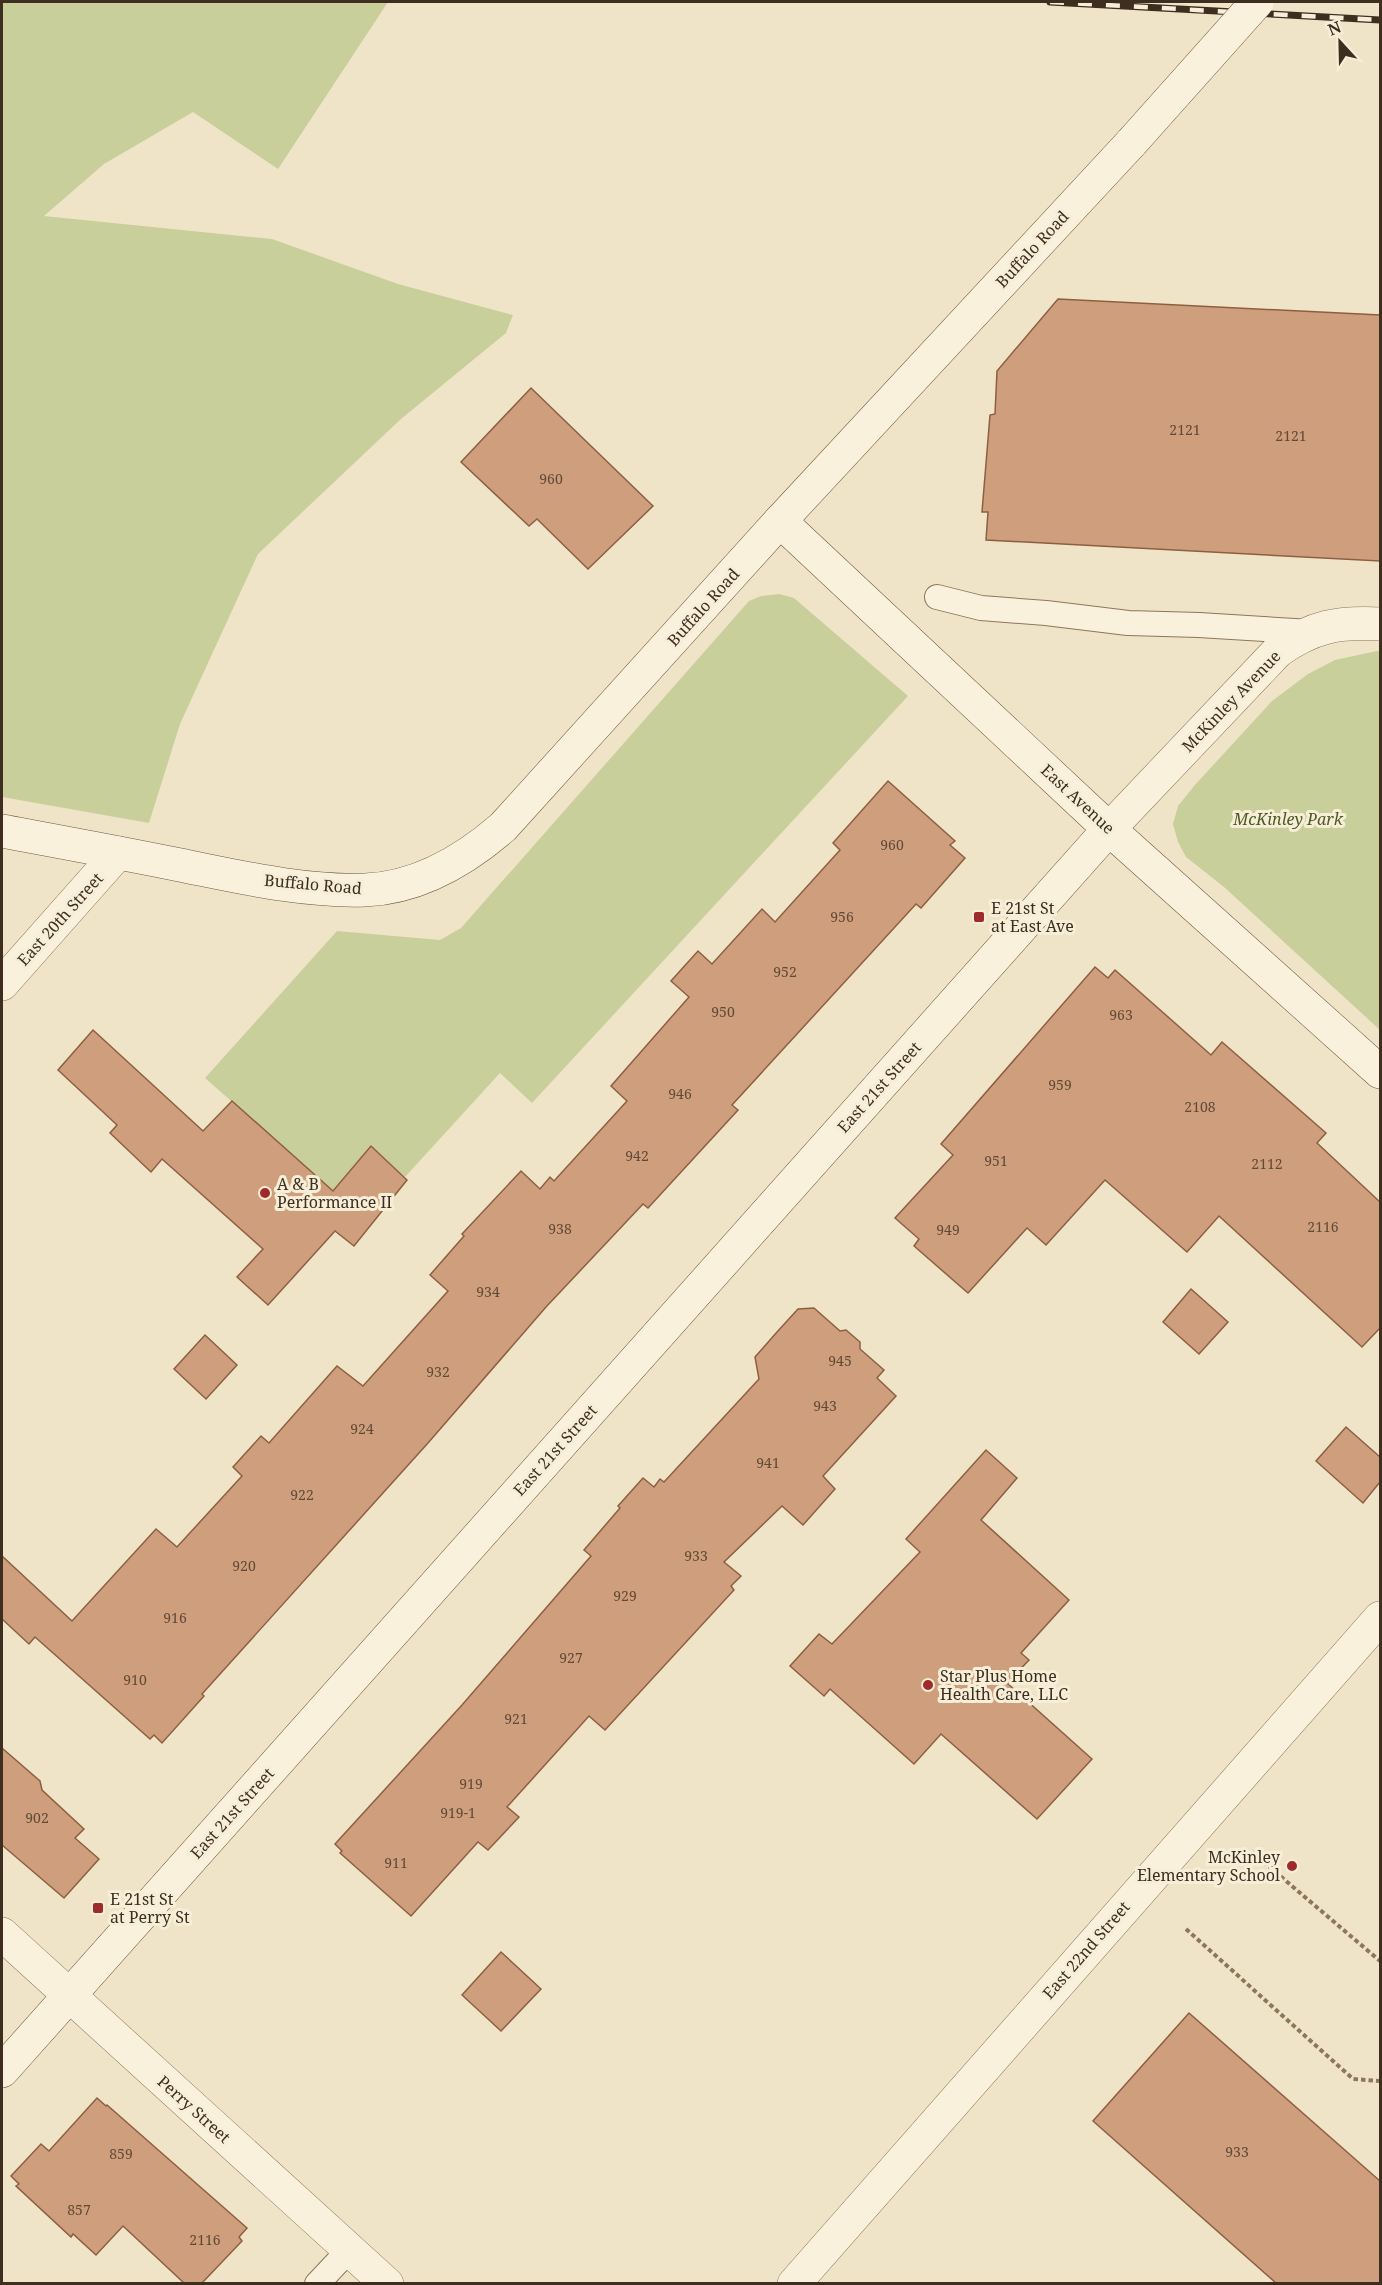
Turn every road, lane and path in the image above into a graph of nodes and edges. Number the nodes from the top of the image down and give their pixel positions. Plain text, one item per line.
1 (1257, 2) edge
2 (780, 521) junction
3 (937, 597) dead end
4 (1380, 624) edge
5 (1311, 632) junction
6 (1109, 829) junction
7 (2, 831) edge
8 (118, 853) junction
9 (2, 984) edge
10 (1380, 1072) edge
11 (1380, 1618) edge
12 (1252, 1852) dead end
13 (1186, 1929) dead end
14 (2, 1934) edge
15 (1380, 1961) edge
16 (69, 1996) junction
17 (2, 2071) edge
18 (1380, 2080) edge
19 (349, 2250) junction
20 (317, 2283) edge
21 (387, 2283) edge
22 (794, 2283) edge

1 - 2 street, Buffalo Road, bridge
2 - 6 street, East Avenue
2 - 8 street, Buffalo Road
3 - 5 lane
4 - 5 street, McKinley Avenue
5 - 6 street, McKinley Avenue
6 - 10 street, East Avenue
6 - 16 street, East 21st Street
7 - 8 street, Buffalo Road
8 - 9 street, East 20th Street
11 - 22 street, East 22nd Street
12 - 15 path
13 - 18 path
14 - 16 street, Perry Street
16 - 17 street, East 21st Street
16 - 19 street, Perry Street
19 - 20 lane
19 - 21 street, Perry Street

